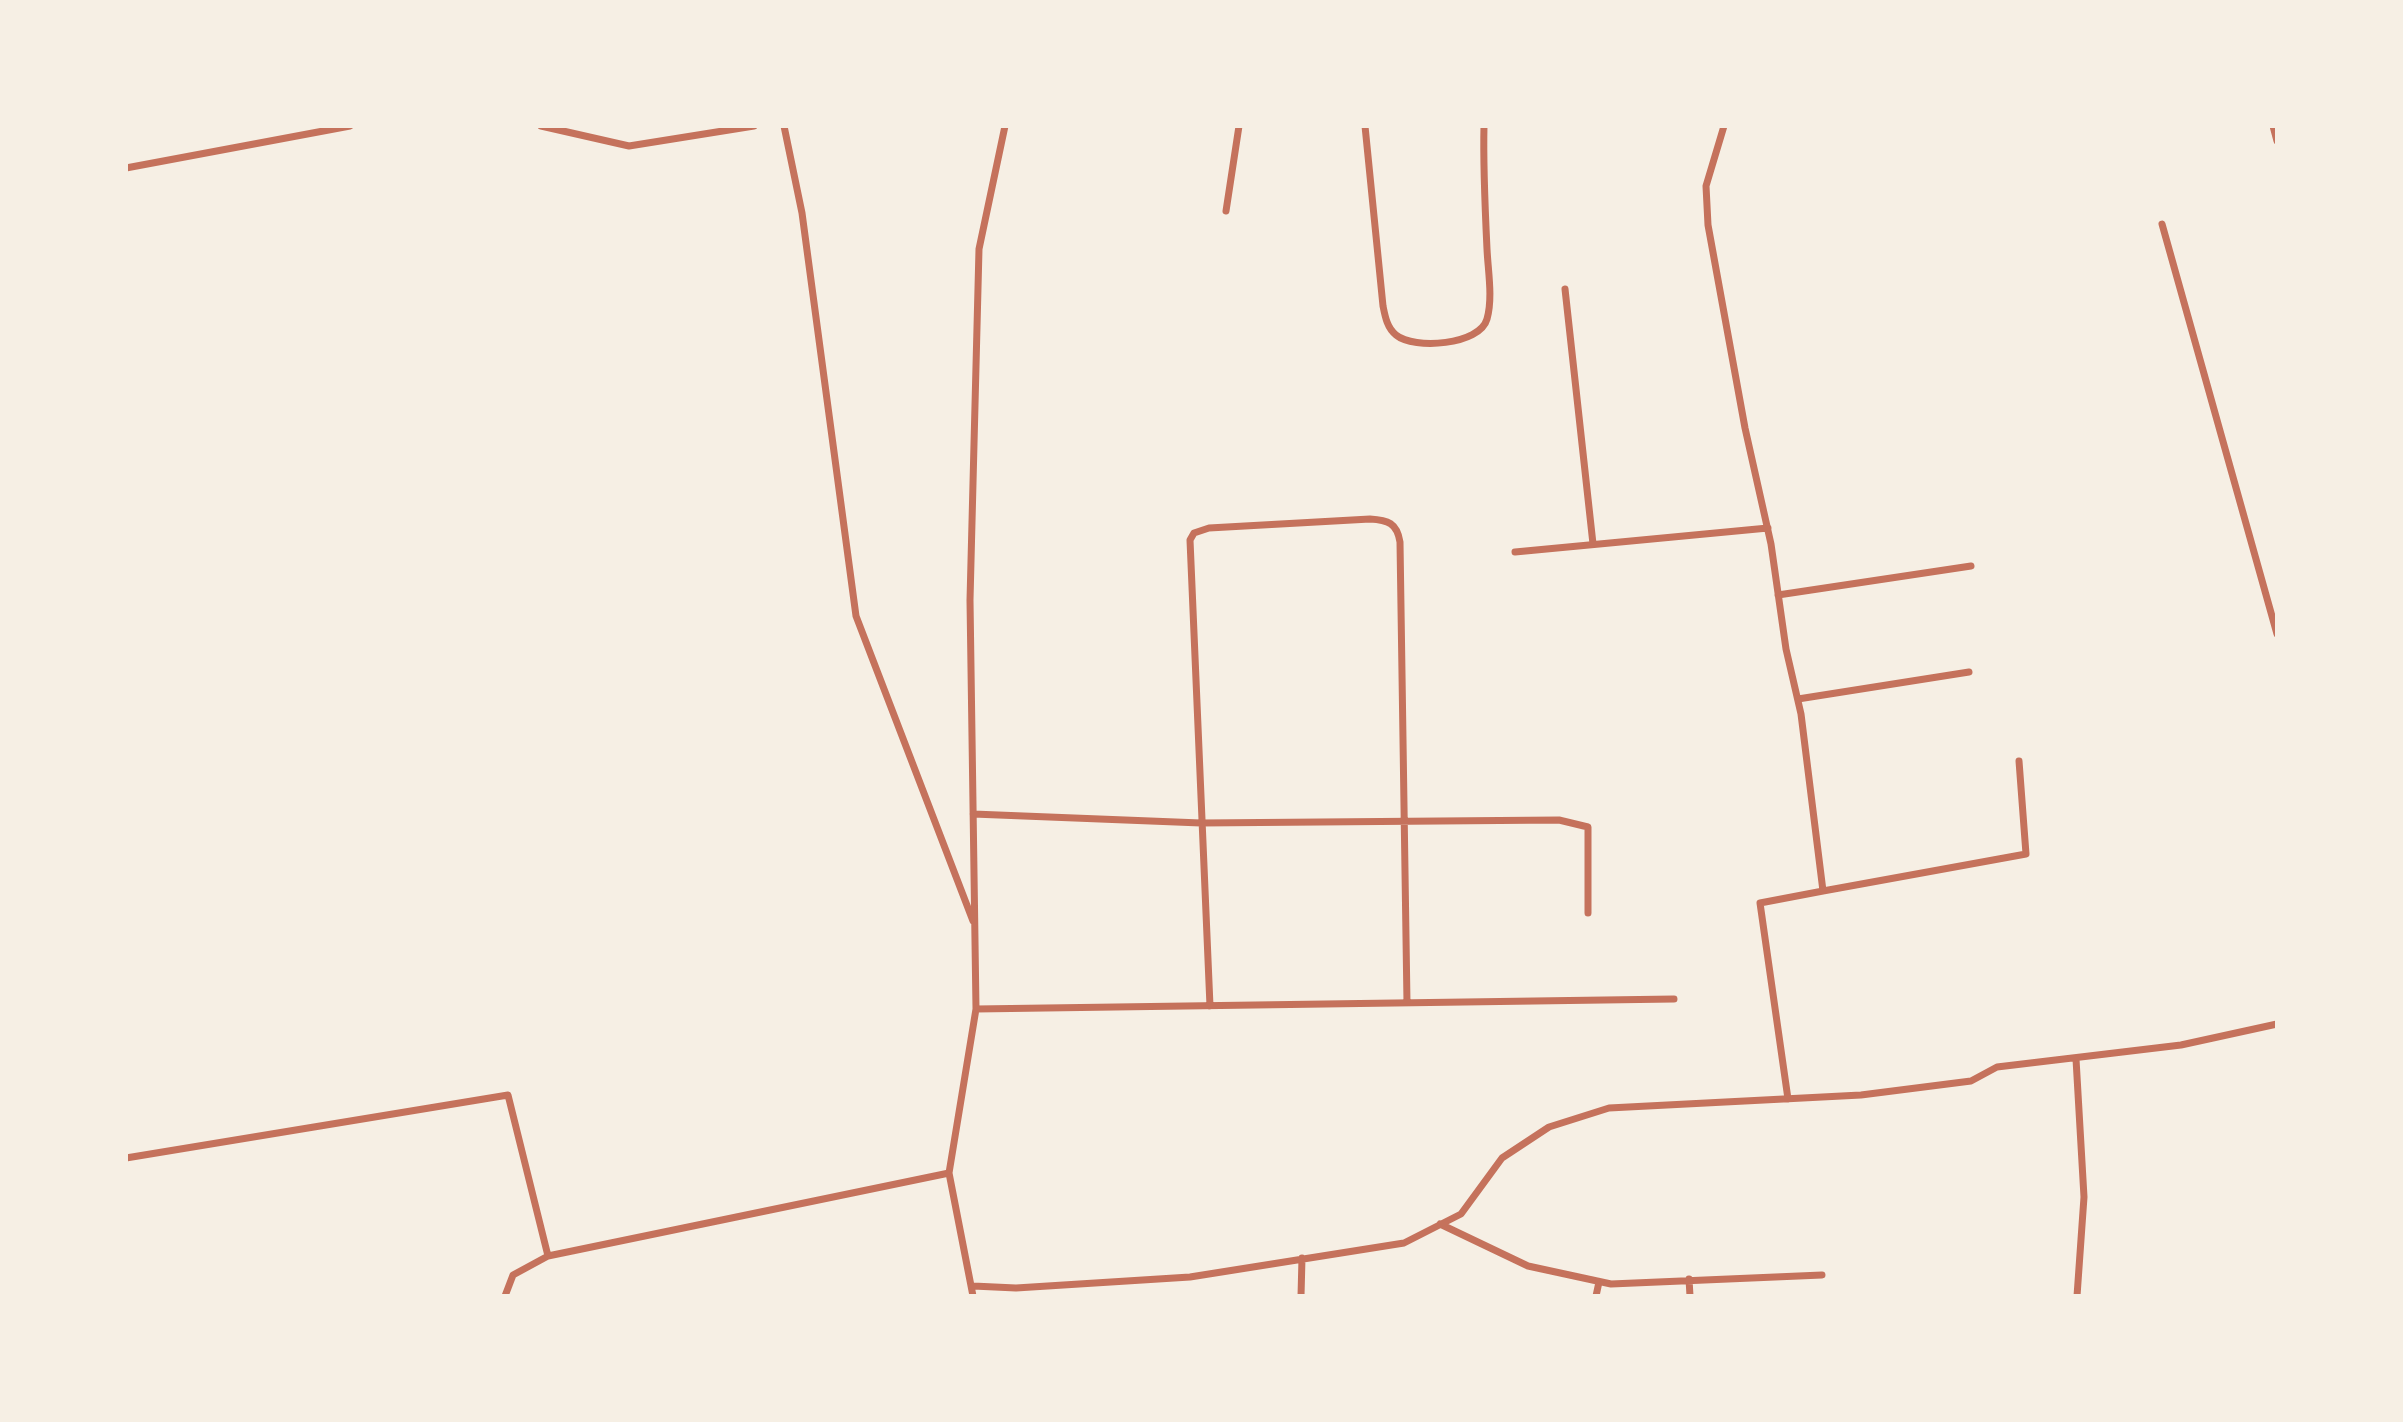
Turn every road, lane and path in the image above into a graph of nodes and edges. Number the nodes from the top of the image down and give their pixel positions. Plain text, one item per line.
1 (350, 126) edge
2 (541, 126) edge
3 (754, 126) edge
4 (784, 126) edge
5 (1005, 126) edge
6 (1239, 126) edge
7 (1365, 126) edge
8 (1484, 126) edge
9 (1724, 126) edge
10 (2273, 126) edge
11 (2277, 141) edge
12 (126, 168) edge
13 (1226, 211) dead end
14 (2162, 224) dead end
15 (1565, 289) dead end
16 (1768, 528) junction
17 (1593, 544) junction
18 (1515, 552) dead end
19 (1971, 566) dead end
20 (1779, 595) junction
21 (2277, 634) edge
22 (1969, 673) dead end
23 (1798, 699) junction
24 (2019, 761) dead end
25 (973, 814) junction
26 (1404, 820) junction
27 (1201, 824) junction
28 (1823, 891) junction
29 (1588, 913) dead end
30 (975, 925) junction
31 (1674, 999) dead end
32 (1407, 1003) junction
33 (1210, 1006) junction
34 (975, 1009) junction
35 (2277, 1024) edge
36 (2076, 1059) junction
37 (1788, 1099) junction
38 (126, 1158) edge
39 (949, 1173) junction
40 (1440, 1224) junction
41 (548, 1256) junction
42 (1302, 1258) junction
43 (1822, 1275) dead end
44 (1689, 1279) junction
45 (1599, 1282) junction
46 (973, 1286) junction
47 (505, 1296) edge
48 (973, 1296) edge
49 (1301, 1296) edge
50 (1596, 1296) edge
51 (1690, 1296) edge
52 (2077, 1296) edge

1 - 12 street
2 - 3 street
4 - 30 street
5 - 25 street
6 - 13 street
7 - 8 street
9 - 16 street
10 - 11 street
14 - 21 street
15 - 17 street
16 - 17 street
16 - 20 street
17 - 18 street
19 - 20 street
20 - 23 street
22 - 23 street
23 - 28 street
24 - 28 street
25 - 27 street
25 - 30 street
26 - 27 street
26 - 27 street
26 - 29 street
26 - 32 street
27 - 33 street
28 - 37 street
30 - 34 street
31 - 32 street
32 - 33 street
33 - 34 street
34 - 39 street
35 - 36 street
36 - 37 street
36 - 52 street
37 - 40 street
38 - 41 street
39 - 41 street
39 - 46 street
40 - 42 street
40 - 45 street
41 - 47 street
42 - 46 street
42 - 49 street
43 - 44 street
44 - 45 street
44 - 51 street
45 - 50 street
46 - 48 street

